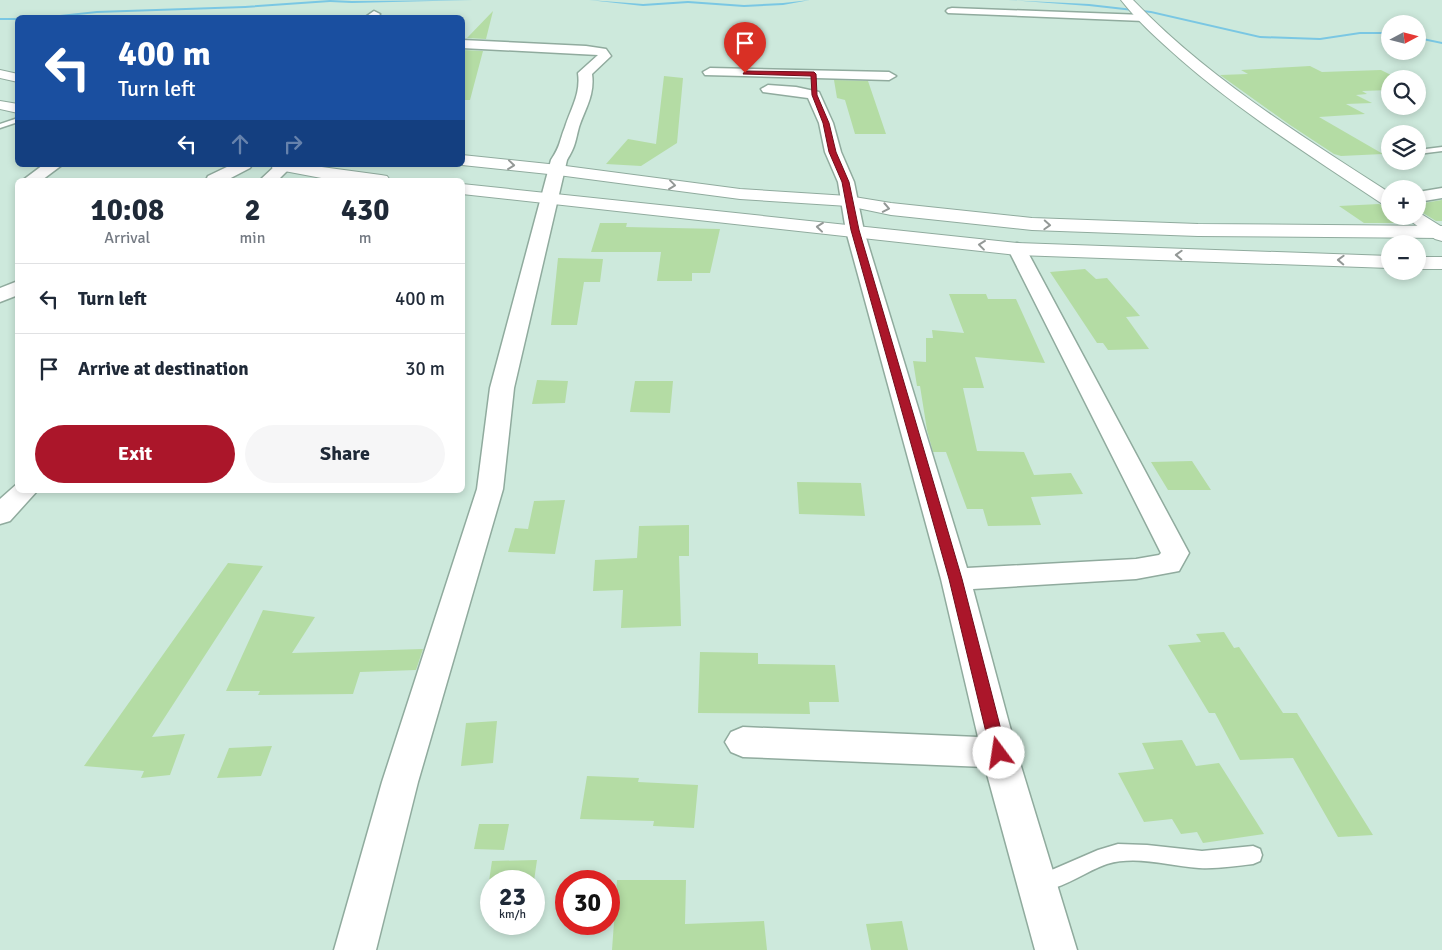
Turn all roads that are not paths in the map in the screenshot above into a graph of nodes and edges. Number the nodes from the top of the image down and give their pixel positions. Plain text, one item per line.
1 (992, 0) edge
2 (1127, 0) edge
3 (952, 11) dead end
4 (966, 11) edge
5 (995, 12) junction
6 (1013, 13) junction
7 (1140, 14) junction
8 (1018, 25) dead end
9 (465, 44) edge
10 (710, 72) dead end
11 (0, 74) edge
12 (890, 76) dead end
13 (15, 77) edge
14 (814, 78) junction
15 (768, 89) dead end
16 (0, 105) edge
17 (15, 108) edge
18 (15, 121) edge
19 (0, 126) edge
20 (1442, 149) edge
21 (1426, 151) edge
22 (465, 160) edge
23 (51, 167) edge
24 (240, 167) edge
25 (280, 167) edge
26 (286, 167) edge
27 (558, 170) junction
28 (331, 177) edge
29 (34, 178) edge
30 (218, 178) edge
31 (270, 178) edge
32 (348, 178) edge
33 (465, 189) edge
34 (1442, 193) edge
35 (1381, 195) edge
36 (1426, 196) edge
37 (549, 199) junction
38 (848, 200) junction
39 (1426, 224) edge
40 (855, 230) junction
41 (1440, 233) edge
42 (1017, 249) junction
43 (1381, 262) edge
44 (1426, 263) edge
45 (1442, 263) edge
46 (0, 273) edge
47 (15, 279) edge
48 (15, 288) edge
49 (0, 296) edge
50 (22, 493) edge
51 (0, 515) edge
52 (956, 579) junction
53 (743, 742) dead end
54 (999, 753) junction
55 (1253, 855) dead end
56 (1037, 884) junction
57 (355, 950) edge
58 (1056, 950) edge

1 - 5 street
2 - 7 main road
3 - 4 street
4 - 5 street
5 - 6 street
6 - 7 street
6 - 8 street
7 - 35 main road
9 - 27 street
10 - 14 street
11 - 13 main road
12 - 14 street
14 - 15 street
14 - 38 street
16 - 17 main road
18 - 19 lane
20 - 21 lane
22 -> 27 main road
23 - 29 street
24 - 30 street
25 - 31 street
26 - 28 main road
27 - 37 street
27 -> 38 main road
28 - 32 main road
33 - 37 main road
34 - 36 street
40 -> 37 main road
37 - 57 street
38 - 40 street
38 -> 41 main road
39 - 41 main road
42 -> 40 main road
40 - 52 street
43 -> 42 main road
42 - 52 street
44 - 45 main road
46 - 47 street
48 - 49 street
50 - 51 street
52 - 54 street
53 - 54 street
54 - 56 street
55 - 56 lane
56 - 58 street

